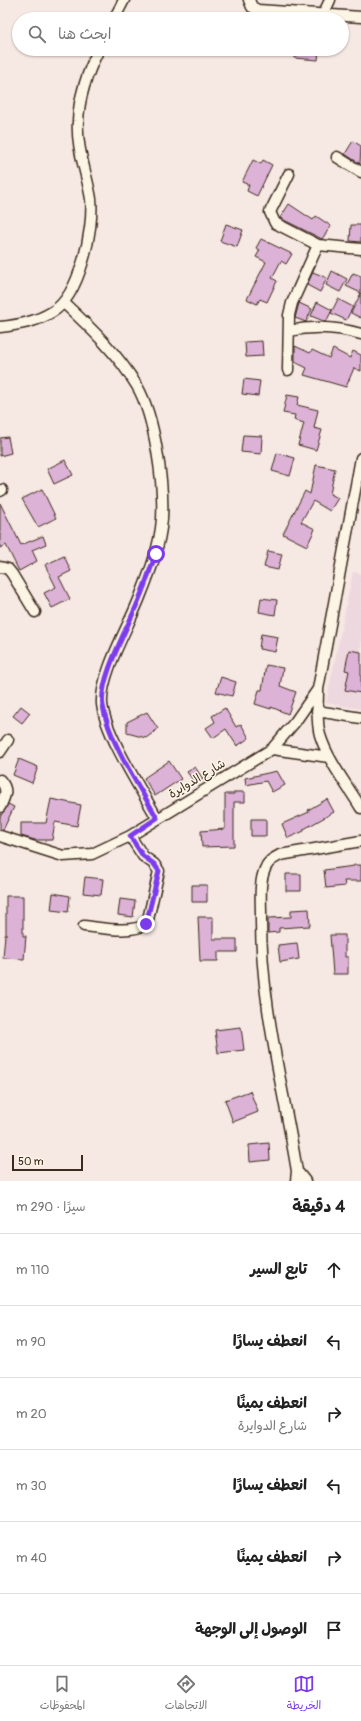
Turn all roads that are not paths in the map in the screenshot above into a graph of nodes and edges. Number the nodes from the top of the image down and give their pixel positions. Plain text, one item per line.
1 (124, 0) edge
2 (249, 0) edge
3 (330, 0) edge
4 (118, 12) edge
5 (302, 12) edge
6 (324, 12) edge
7 (349, 16) edge
8 (361, 17) edge
9 (95, 56) edge
10 (337, 157) dead end
11 (361, 172) edge
12 (289, 174) dead end
13 (318, 245) junction
14 (361, 249) edge
15 (64, 303) junction
16 (0, 327) edge
17 (289, 331) junction
18 (361, 334) edge
19 (288, 370) dead end
20 (361, 458) edge
21 (356, 513) edge
22 (0, 567) edge
23 (35, 612) dead end
24 (318, 689) junction
25 (318, 711) junction
26 (361, 718) edge
27 (8, 740) dead end
28 (272, 749) junction
29 (0, 752) edge
30 (329, 757) junction
31 (0, 780) edge
32 (0, 807) edge
33 (361, 808) edge
34 (157, 818) junction
35 (0, 836) edge
36 (130, 836) junction
37 (361, 841) edge
38 (84, 926) dead end
39 (296, 1176) edge
40 (305, 1181) edge

1 - 4 street
2 - 5 street
3 - 6 street
7 - 8 street
9 - 15 street
10 - 11 street
12 - 13 street
13 - 14 street
13 - 17 street
15 - 16 street
15 - 34 street
17 - 18 street
17 - 19 street
20 - 21 street
21 - 24 street
22 - 23 street
24 - 25 street
24 - 28 street, شارع الدوايرة
25 - 26 street
25 - 30 street
27 - 29 street
28 - 30 street
28 - 34 street, شارع الدوايرة
30 - 33 street
31 - 32 street
34 - 36 street, شارع الدوايرة
35 - 36 street, شارع الدوايرة
36 - 38 street
37 - 39 street
39 - 40 street

